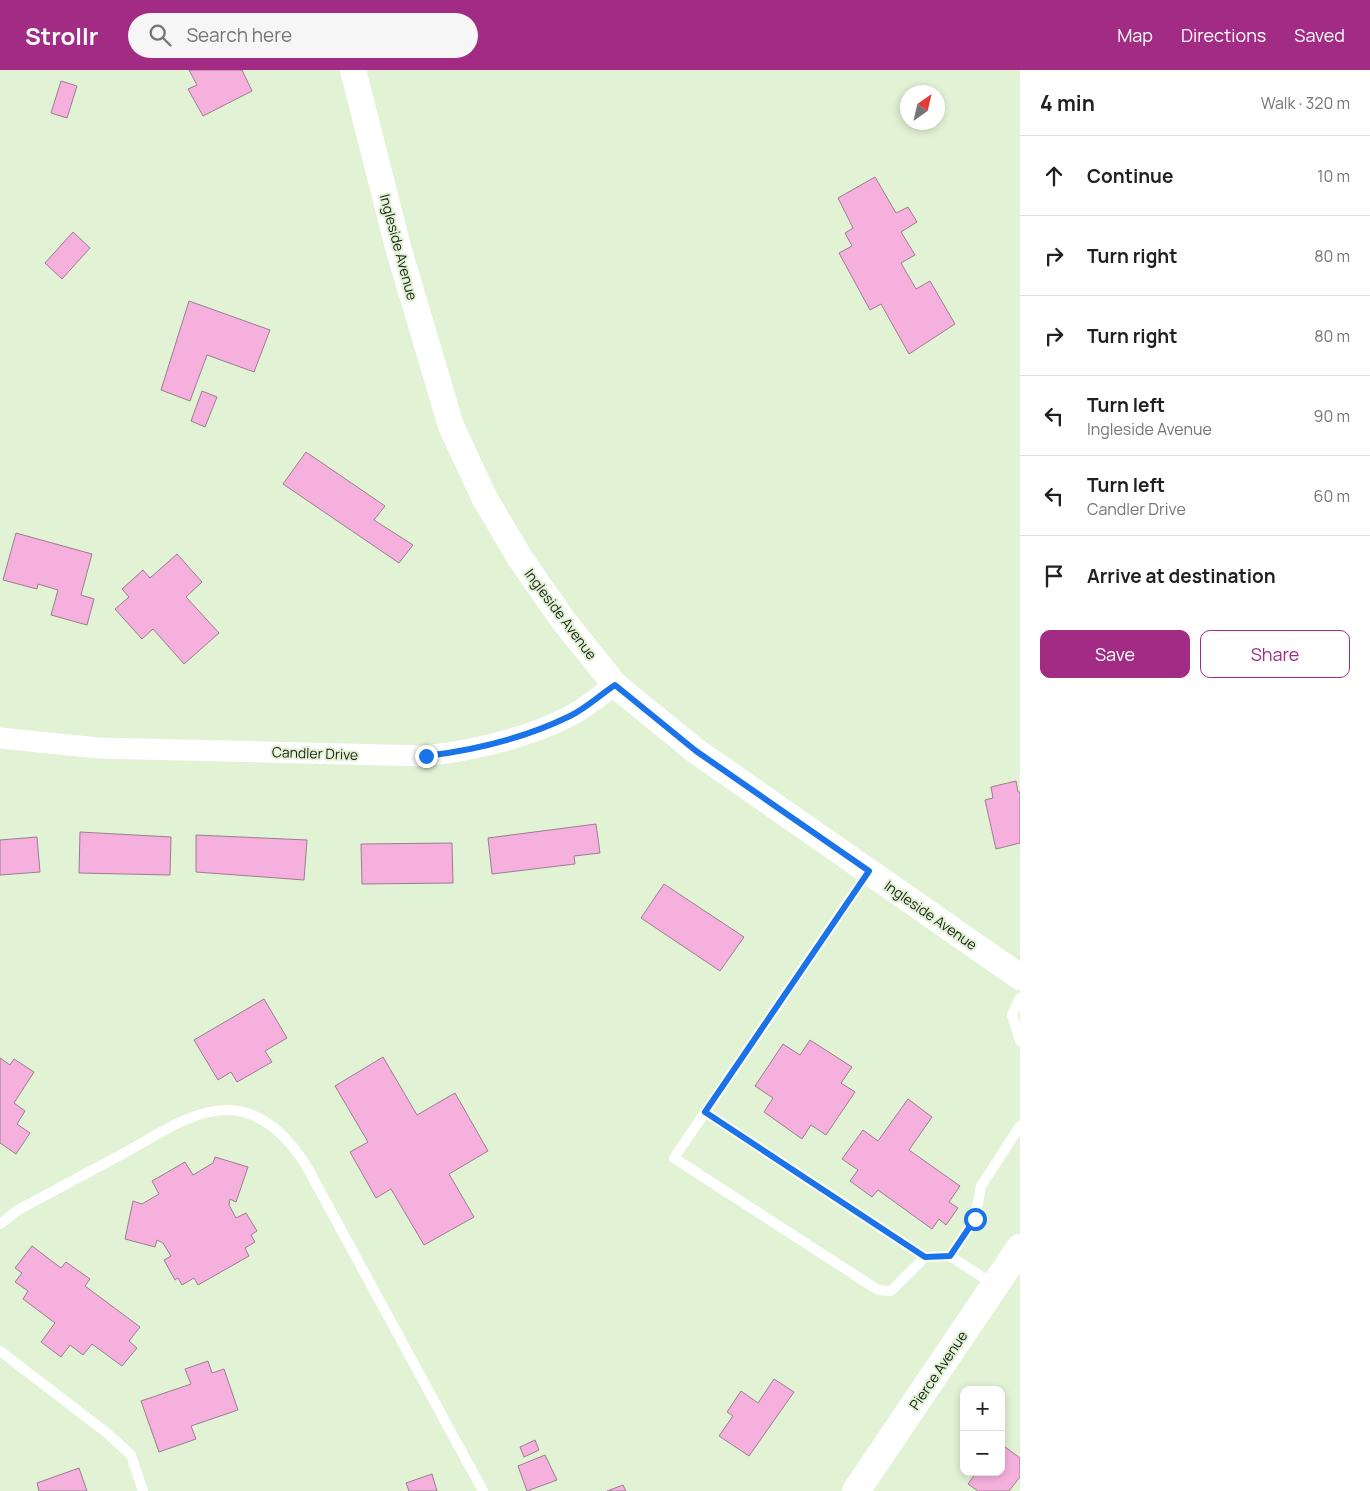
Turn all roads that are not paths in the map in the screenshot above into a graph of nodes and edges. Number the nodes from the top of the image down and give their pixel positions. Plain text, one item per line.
1 (353, 70) edge
2 (615, 685) junction
3 (0, 738) edge
4 (869, 871) junction
5 (1020, 977) edge
6 (1020, 998) edge
7 (1020, 1041) edge
8 (705, 1112) junction
9 (1020, 1126) edge
10 (0, 1224) edge
11 (1020, 1248) edge
12 (950, 1256) junction
13 (925, 1257) junction
14 (995, 1286) junction
15 (0, 1351) edge
16 (142, 1491) edge
17 (482, 1491) edge
18 (856, 1491) edge

1 - 2 street, Ingleside Avenue
2 - 3 street, Candler Drive
2 - 4 street, Ingleside Avenue
4 - 5 street, Ingleside Avenue
4 - 8 lane
6 - 7 lane
8 - 13 lane
8 - 13 lane
9 - 12 lane
10 - 17 lane
11 - 14 main road, Pierce Avenue
12 - 13 lane
12 - 14 lane
14 - 18 main road, Pierce Avenue
15 - 16 lane

